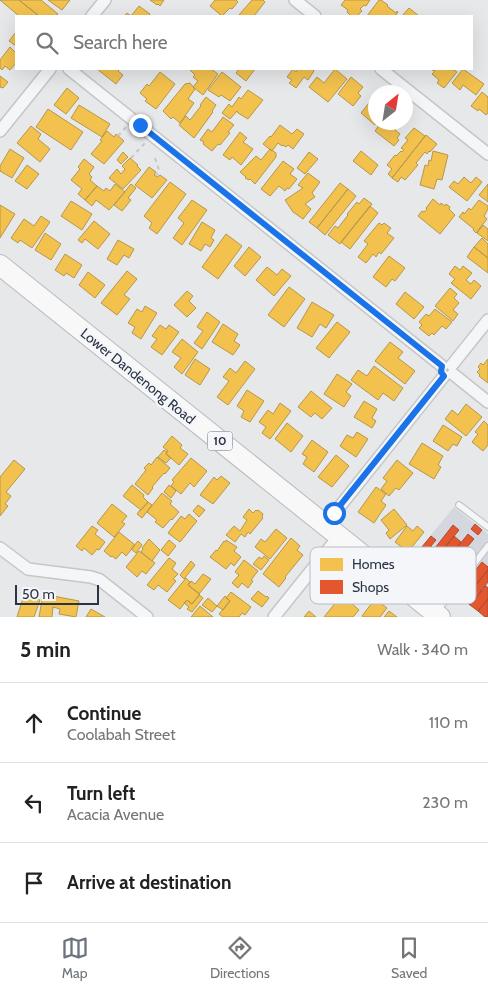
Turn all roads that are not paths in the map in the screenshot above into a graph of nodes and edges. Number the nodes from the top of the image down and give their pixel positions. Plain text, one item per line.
1 (105, 0) edge
2 (295, 0) edge
3 (93, 15) edge
4 (314, 15) edge
5 (49, 70) edge
6 (70, 70) edge
7 (382, 70) edge
8 (0, 131) edge
9 (488, 154) edge
10 (0, 265) edge
11 (488, 320) edge
12 (448, 370) junction
13 (488, 402) edge
14 (459, 505) dead end
15 (488, 527) edge
16 (332, 530) junction
17 (488, 546) edge
18 (321, 547) edge
19 (353, 547) edge
20 (0, 548) edge
21 (476, 562) edge
22 (310, 563) edge
23 (421, 604) edge
24 (445, 604) edge
25 (436, 616) edge
26 (148, 617) edge
27 (274, 617) edge

1 - 3 street
2 - 4 street
5 - 8 street
6 - 12 street
7 - 9 street
10 - 16 highway, Lower Dandenong Road / 10
11 - 12 street
12 - 13 street
12 - 16 street
14 - 15 lane
16 - 18 street
16 - 19 highway, Lower Dandenong Road / 10
17 - 21 lane
20 - 26 street
22 - 27 street
23 - 25 highway, Lower Dandenong Road / 10
24 - 25 lane

